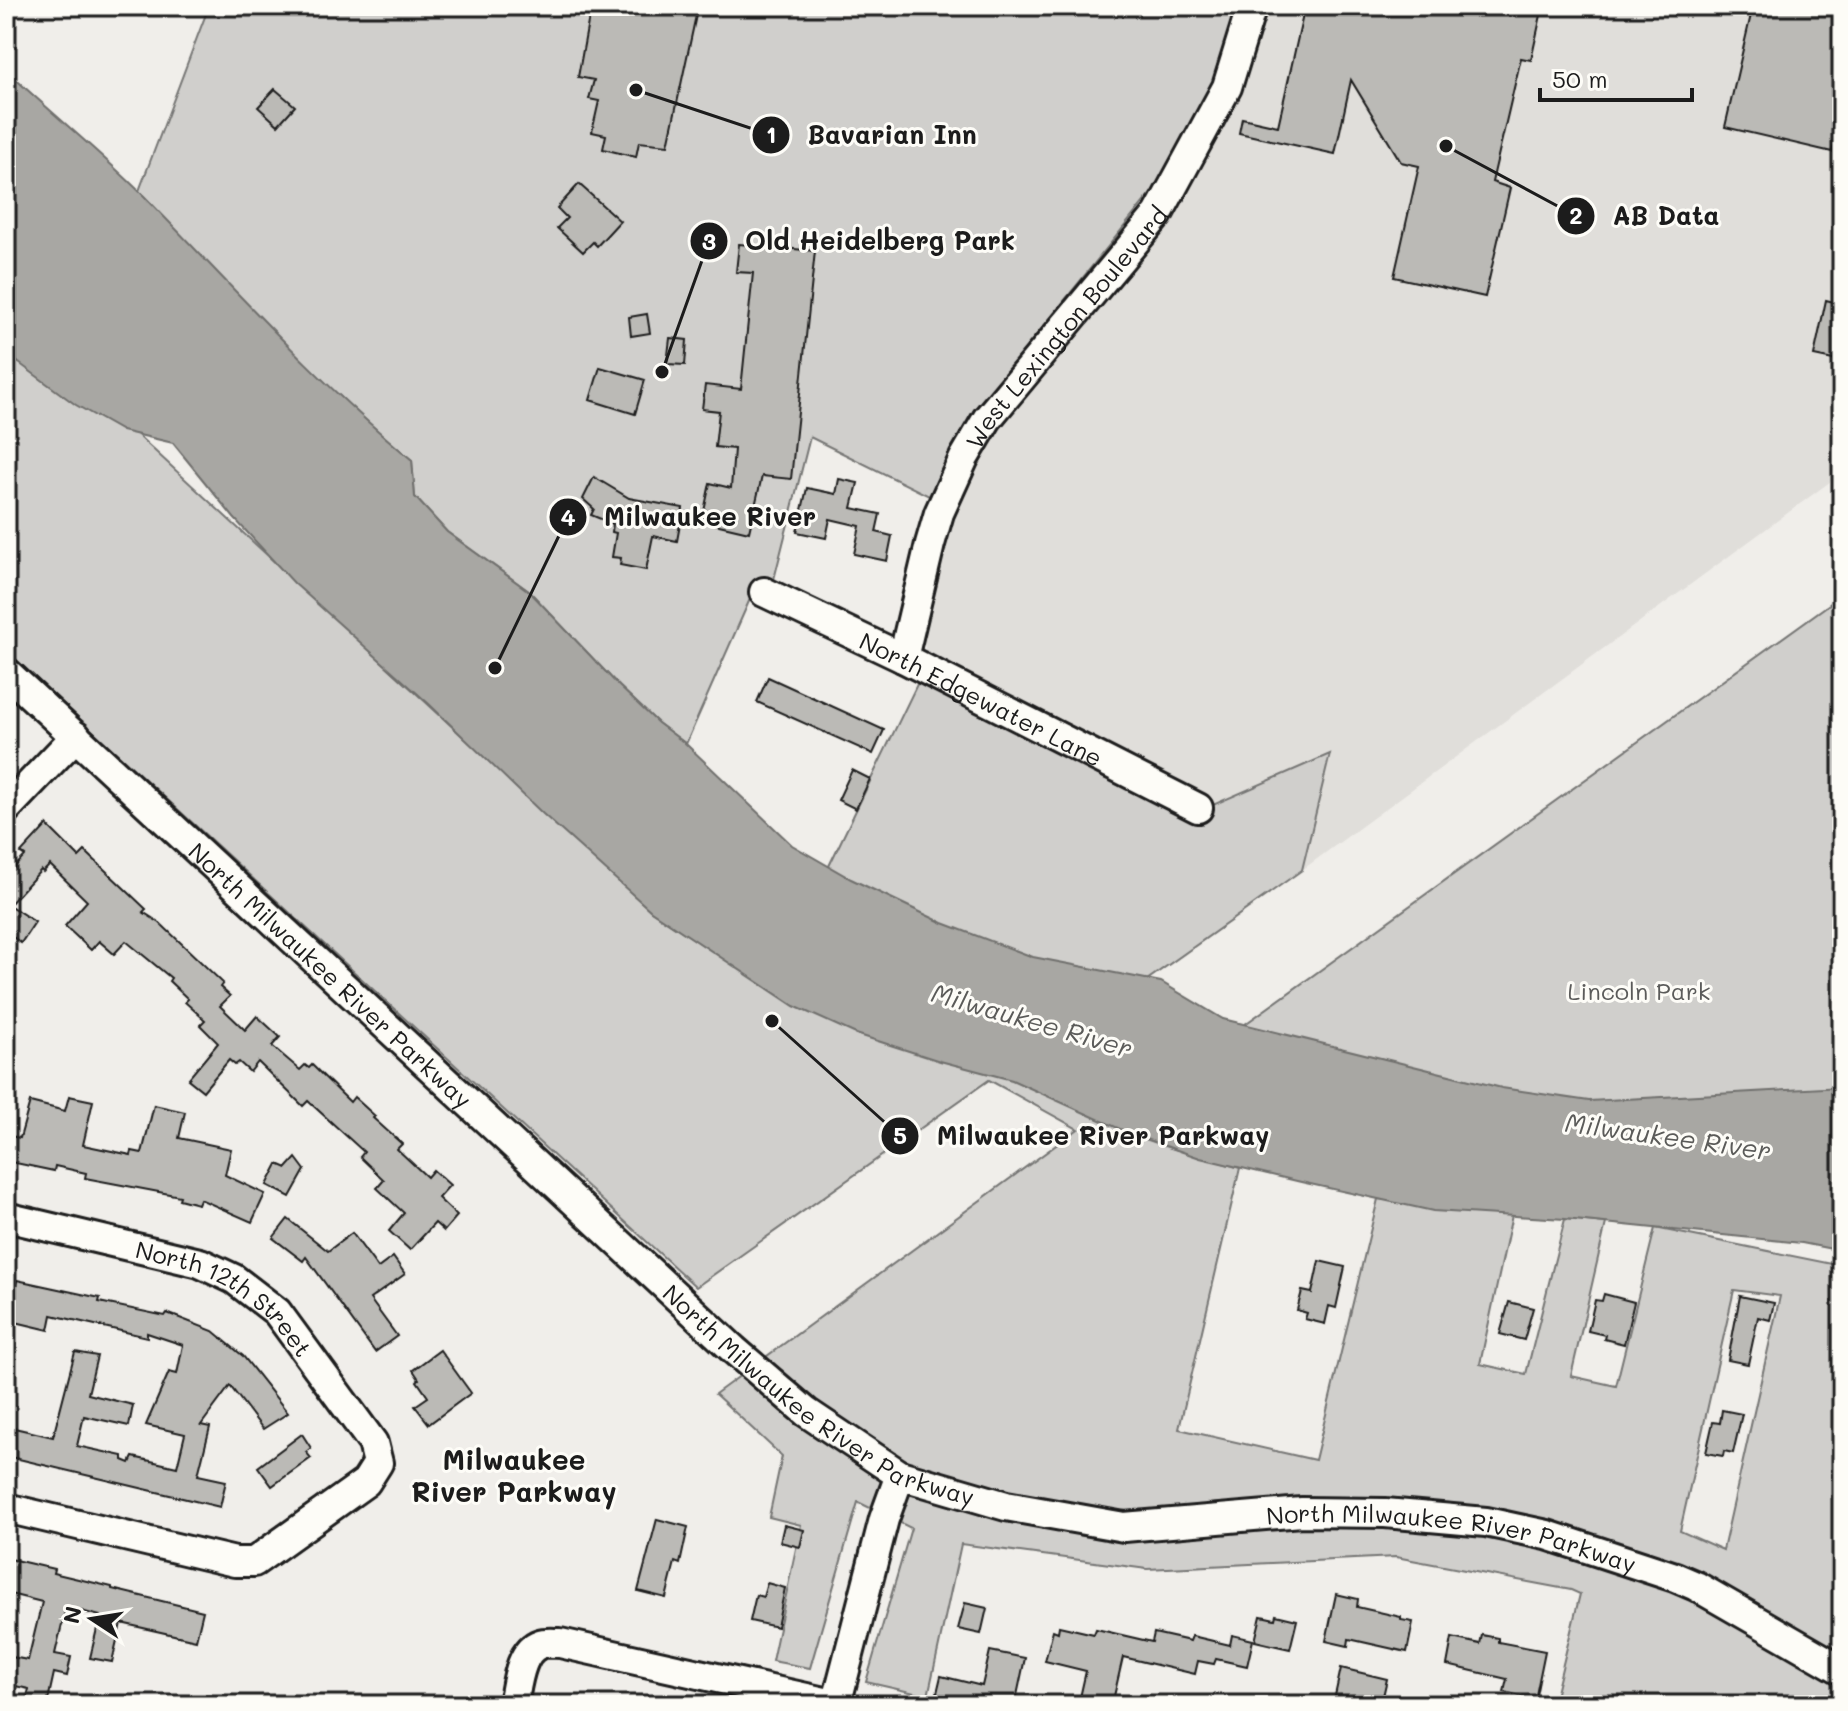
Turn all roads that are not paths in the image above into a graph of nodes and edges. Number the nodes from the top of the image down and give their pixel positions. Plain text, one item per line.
1 (1252, 6) edge
2 (764, 592) dead end
3 (903, 658) junction
4 (6, 672) edge
5 (76, 736) junction
6 (1198, 808) dead end
7 (6, 809) edge
8 (6, 1217) edge
9 (900, 1475) junction
10 (6, 1508) edge
11 (1842, 1670) edge
12 (513, 1705) edge
13 (836, 1705) edge

1 - 3 street, West Lexington Boulevard
2 - 3 street, North Edgewater Lane
3 - 6 street, North Edgewater Lane
4 - 5 street, North Milwaukee River Parkway
5 - 7 street
5 - 9 street, North Milwaukee River Parkway
8 - 10 street, North 12th Street
9 - 11 street, North Milwaukee River Parkway
9 - 13 street
12 - 13 street

